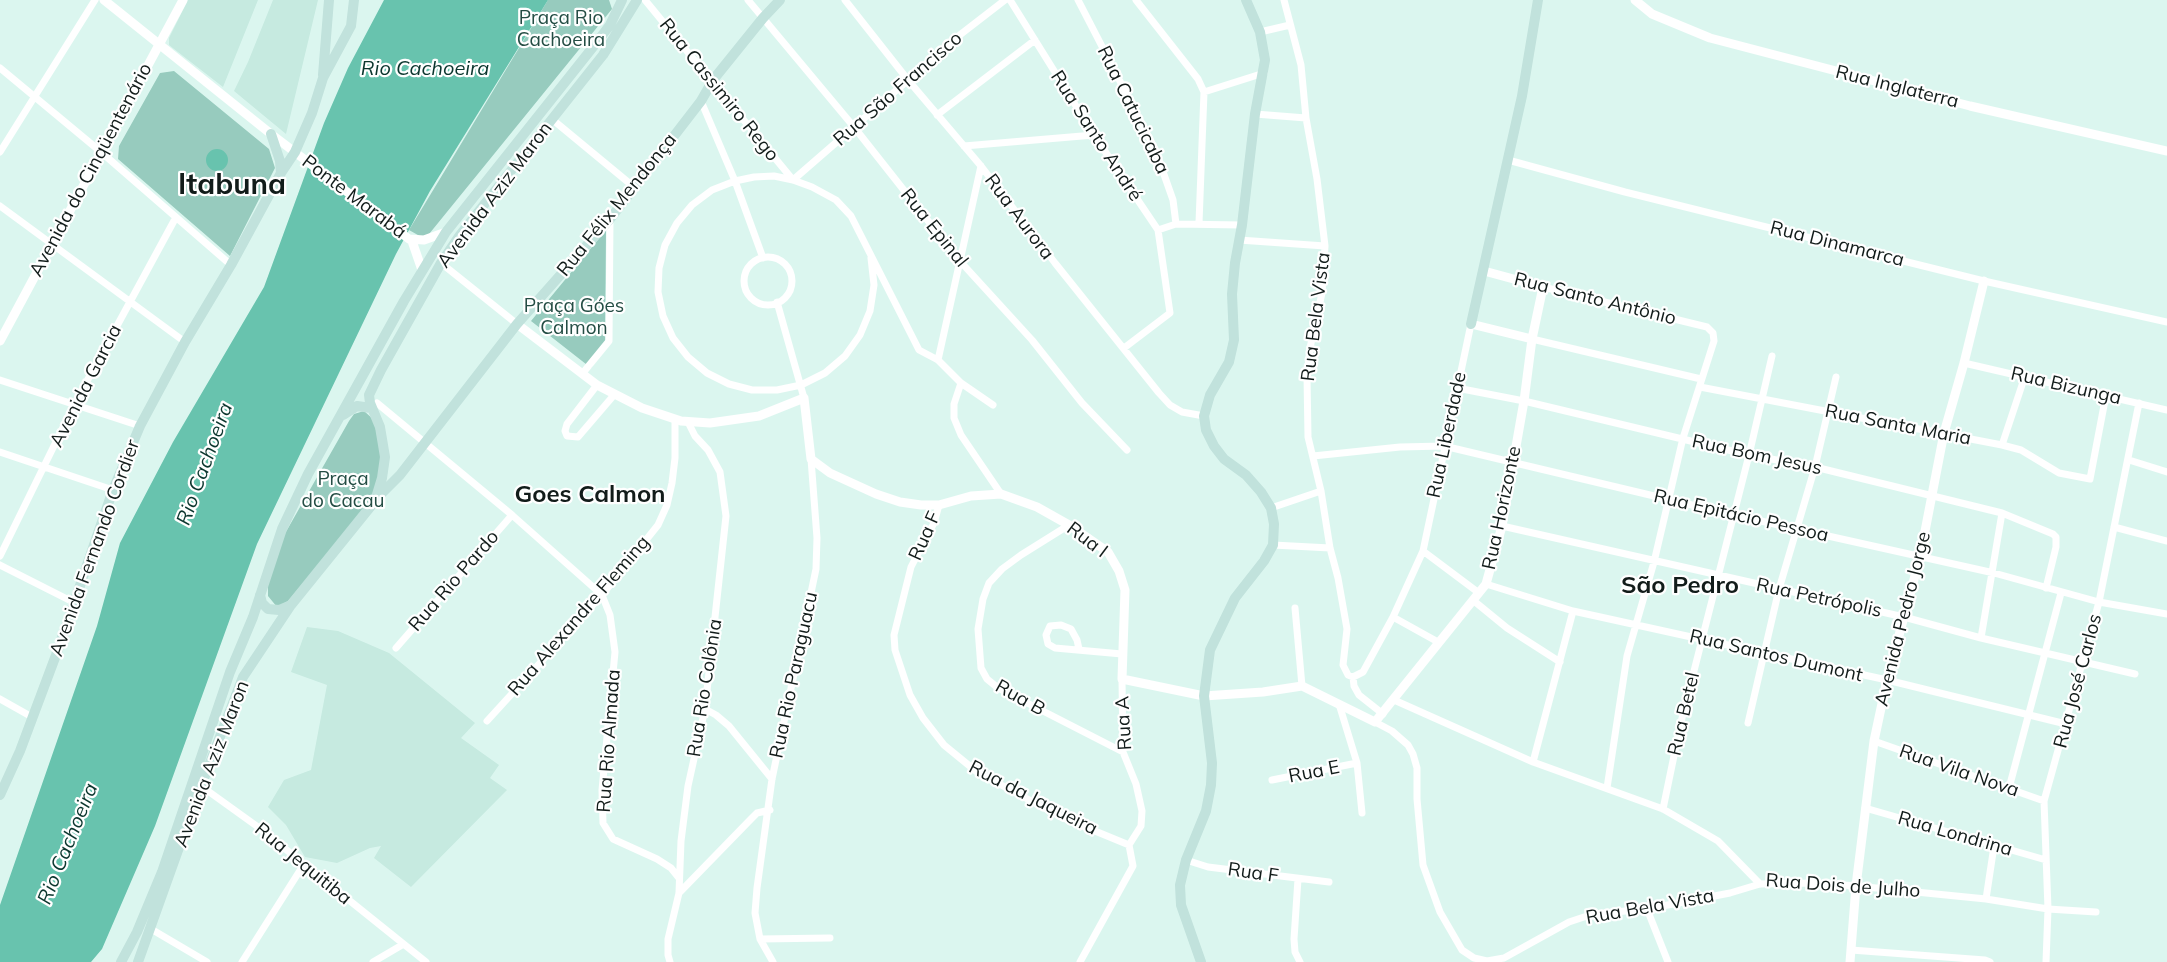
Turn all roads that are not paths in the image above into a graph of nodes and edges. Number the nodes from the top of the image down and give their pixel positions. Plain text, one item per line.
1 (94, 0) edge
2 (104, 0) edge
3 (183, 0) edge
4 (329, 0) edge
5 (354, 0) edge
6 (622, 0) edge
7 (637, 0) edge
8 (645, 0) edge
9 (748, 0) edge
10 (780, 0) edge
11 (845, 0) edge
12 (1005, 0) edge
13 (1010, 0) edge
14 (1078, 0) edge
15 (1136, 0) edge
16 (1246, 0) edge
17 (1284, 0) edge
18 (1538, 0) edge
19 (1635, 0) edge
20 (762, 18) junction
21 (1290, 25) junction
22 (1260, 32) junction
23 (1035, 40) junction
24 (159, 44) junction
25 (0, 68) edge
26 (1264, 73) junction
27 (323, 78) junction
28 (713, 80) junction
29 (908, 80) junction
30 (1204, 92) junction
31 (34, 97) junction
32 (701, 101) junction
33 (1255, 114) junction
34 (937, 115) junction
35 (1306, 118) junction
36 (553, 120) junction
37 (854, 127) junction
38 (271, 134) junction
39 (1094, 135) junction
40 (964, 146) junction
41 (2167, 151) edge
42 (0, 152) edge
43 (101, 152) junction
44 (295, 152) junction
45 (1508, 160) junction
46 (981, 166) junction
47 (281, 173) junction
48 (793, 180) junction
49 (735, 181) junction
50 (634, 187) junction
51 (0, 206) edge
52 (176, 219) junction
53 (610, 219) junction
54 (1199, 223) junction
55 (1176, 224) junction
56 (1242, 225) junction
57 (1158, 230) junction
58 (446, 232) junction
59 (411, 240) junction
60 (1239, 240) junction
61 (51, 245) junction
62 (1325, 246) junction
63 (763, 258) junction
64 (871, 258) junction
65 (959, 260) junction
66 (441, 263) junction
67 (231, 265) junction
68 (422, 270) junction
69 (1484, 271) junction
70 (1984, 281) junction
71 (1543, 287) junction
72 (778, 302) junction
73 (130, 303) junction
74 (2167, 322) edge
75 (517, 324) junction
76 (1470, 324) junction
77 (1532, 339) junction
78 (0, 341) edge
79 (185, 342) junction
80 (1124, 348) junction
81 (1772, 356) dead end
82 (938, 360) junction
83 (1964, 363) junction
84 (582, 374) junction
85 (2025, 376) junction
86 (1836, 377) dead end
87 (0, 380) edge
88 (961, 383) junction
89 (1701, 383) junction
90 (597, 385) junction
91 (801, 385) junction
92 (1457, 388) junction
93 (2106, 395) junction
94 (614, 396) junction
95 (804, 398) junction
96 (1763, 398) junction
97 (1524, 401) junction
98 (2140, 402) junction
99 (74, 405) junction
100 (374, 405) junction
101 (993, 405) dead end
102 (2167, 410) edge
103 (1827, 412) junction
104 (1204, 416) junction
105 (338, 419) junction
106 (675, 419) junction
107 (688, 422) junction
108 (140, 426) junction
109 (1944, 433) junction
110 (1683, 438) junction
111 (426, 442) junction
112 (2002, 445) junction
113 (1444, 446) junction
114 (1127, 450) dead end
115 (0, 452) edge
116 (1749, 455) junction
117 (1313, 456) junction
118 (811, 459) junction
119 (2129, 460) junction
120 (1513, 462) junction
121 (44, 467) junction
122 (1815, 467) junction
123 (2167, 472) edge
124 (113, 490) junction
125 (1321, 491) junction
126 (1001, 494) junction
127 (1932, 496) junction
128 (1669, 499) junction
129 (375, 501) junction
130 (939, 504) junction
131 (1271, 508) junction
132 (2002, 513) junction
133 (512, 515) junction
134 (1734, 516) junction
135 (1069, 525) junction
136 (1502, 526) junction
137 (2114, 527) junction
138 (1796, 530) junction
139 (2167, 541) edge
140 (1273, 545) junction
141 (1330, 548) junction
142 (1423, 551) junction
143 (0, 556) edge
144 (1920, 557) junction
145 (1654, 562) junction
146 (0, 565) edge
147 (1994, 573) junction
148 (1718, 576) junction
149 (1486, 584) junction
150 (2046, 588) junction
151 (1779, 589) junction
152 (2061, 593) junction
153 (602, 595) junction
154 (260, 596) junction
155 (1477, 597) junction
156 (2099, 602) junction
157 (75, 604) junction
158 (291, 605) junction
159 (1295, 608) dead end
160 (1573, 611) junction
161 (2167, 614) edge
162 (1393, 617) junction
163 (1904, 618) junction
164 (1636, 624) junction
165 (894, 635) joint
166 (1982, 638) junction
167 (1701, 639) junction
168 (1438, 642) junction
169 (396, 648) dead end
170 (1079, 649) junction
171 (2046, 653) junction
172 (1122, 654) junction
173 (1764, 654) junction
174 (1560, 662) junction
175 (2084, 662) junction
176 (2135, 674) dead end
177 (1353, 677) junction
178 (1122, 679) junction
179 (1887, 680) junction
180 (1302, 686) junction
181 (1204, 696) junction
182 (0, 699) edge
183 (1394, 700) junction
184 (1339, 704) junction
185 (705, 709) junction
186 (1383, 714) junction
187 (2030, 715) junction
188 (32, 717) junction
189 (487, 721) dead end
190 (1375, 722) junction
191 (1748, 723) dead end
192 (2066, 724) junction
193 (1874, 741) junction
194 (1123, 752) junction
195 (1533, 762) junction
196 (1357, 763) junction
197 (772, 779) junction
198 (1272, 780) dead end
199 (201, 786) junction
200 (1607, 788) junction
201 (2009, 788) junction
202 (0, 795) edge
203 (2044, 801) junction
204 (1864, 808) junction
205 (1663, 809) junction
206 (770, 810) junction
207 (1362, 813) dead end
208 (1129, 846) junction
209 (1994, 846) junction
210 (1186, 860) junction
211 (2046, 860) junction
212 (304, 864) junction
213 (680, 878) junction
214 (1298, 880) junction
215 (1329, 882) dead end
216 (1760, 884) junction
217 (1856, 886) junction
218 (680, 893) junction
219 (1986, 899) junction
220 (1647, 909) junction
221 (2048, 909) junction
222 (2096, 912) dead end
223 (151, 929) junction
224 (830, 938) dead end
225 (760, 939) junction
226 (402, 945) junction
227 (1851, 950) junction
228 (120, 962) edge
229 (138, 962) edge
230 (207, 962) edge
231 (242, 962) edge
232 (373, 962) edge
233 (426, 962) edge
234 (670, 962) edge
235 (773, 962) edge
236 (1080, 962) edge
237 (1200, 962) edge
238 (1300, 962) edge
239 (1668, 962) edge
240 (1850, 962) edge
241 (1990, 962) edge
242 (2046, 962) edge

1 - 31 street
2 - 24 street, Ponte Marabá
3 - 24 street, Avenida do Cinqüentenário
4 - 27 main road
5 - 27 main road
6 - 58 main road, Avenida Aziz Maron
7 - 36 main road, Avenida Aziz Maron
8 - 28 street, Rua Cassimiro Rego
9 - 20 street, Rua Epinal
10 - 20 main road, Rua Félix Mendonça
11 - 29 street, Rua Aurora
12 - 29 street, Rua São Francisco
13 - 23 street, Rua Santo André
14 - 55 street, Rua Catucicaba
15 - 30 street
16 - 22 main road
17 - 21 street, Rua Bela Vista
18 - 45 main road, Rua Liberdade
19 - 41 street, Rua Inglaterra
20 - 28 main road, Rua Félix Mendonça
20 - 37 street, Rua Epinal
21 - 22 street
21 - 35 street, Rua Bela Vista
22 - 26 main road
23 - 34 street
23 - 39 street, Rua Santo André
24 - 38 street, Ponte Marabá
24 - 43 street, Avenida do Cinqüentenário
25 - 31 street
26 - 30 street
26 - 33 main road
27 - 44 main road, Avenida Fernando Cordier
28 - 32 main road, Rua Félix Mendonça
28 - 48 street, Rua Cassimiro Rego
29 - 34 street, Rua Aurora
29 - 37 street, Rua São Francisco
30 - 54 street
31 - 42 street
31 - 43 street
32 - 49 street
32 - 50 main road, Rua Félix Mendonça
33 - 35 street
33 - 56 main road
34 - 40 street, Rua Aurora
35 - 62 street, Rua Bela Vista
36 - 50 street
36 - 66 main road, Avenida Aziz Maron
37 - 48 street, Rua São Francisco
37 - 65 street, Rua Epinal
38 - 44 street, Ponte Marabá
38 - 47 main road
39 - 40 street
39 - 57 street, Rua Santo André
40 - 46 street, Rua Aurora
43 - 52 street
43 - 61 street, Avenida do Cinqüentenário
44 - 47 main road, Avenida Fernando Cordier
44 - 59 street, Ponte Marabá
45 - 69 main road, Rua Liberdade
45 - 70 street, Rua Dinamarca
46 - 65 street
46 - 80 street, Rua Aurora
47 - 67 main road, Avenida Fernando Cordier
48 - 49 street, Rua Cassimiro Rego
48 - 64 street, Rua Cassimiro Rego
49 - 63 street
49 - 91 street, Rua Cassimiro Rego
50 - 53 main road, Rua Félix Mendonça
51 - 61 street
52 - 67 street
52 - 73 street, Avenida Garcia
53 - 75 main road, Rua Félix Mendonça
53 - 84 street
54 - 55 street
54 - 56 street
55 - 57 street
56 - 60 main road
57 - 80 street, Rua Santo André
58 - 59 street, Ponte Marabá
58 - 68 main road, Avenida Aziz Maron
59 - 68 street, Ponte Marabá
60 - 62 street
60 - 104 main road
61 - 73 street
61 - 78 street, Avenida do Cinqüentenário
62 - 117 street, Rua Bela Vista
63 - 72 street
63 - 72 street
64 - 82 street, Rua Cassimiro Rego
64 - 91 street, Rua Cassimiro Rego
65 - 82 street
65 - 114 street, Rua Epinal
66 - 75 street
66 - 100 main road, Avenida Aziz Maron
67 - 79 main road, Avenida Fernando Cordier
68 - 105 main road, Avenida Aziz Maron
69 - 71 street, Rua Santo Antônio
69 - 76 main road, Rua Liberdade
70 - 74 street, Rua Dinamarca
70 - 83 street, Avenida Pedro Jorge
71 - 77 street, Rua Horizonte
71 - 89 street, Rua Santo Antônio
72 - 91 street, Rua Rio Paraguacu
73 - 79 street
73 - 99 street, Avenida Garcia
75 - 84 street
75 - 111 main road, Rua Félix Mendonça
76 - 77 street, Rua Santa Maria
76 - 92 street, Rua Liberdade
77 - 89 street, Rua Santa Maria
77 - 97 street, Rua Horizonte
79 - 108 main road, Avenida Fernando Cordier
80 - 104 street, Rua Aurora
81 - 96 street, Rua Betel
82 - 88 street, Rua Cassimiro Rego
83 - 85 street, Rua Bizunga
83 - 109 street, Avenida Pedro Jorge
84 - 90 street
85 - 93 street, Rua Bizunga
85 - 112 street
86 - 103 street
87 - 99 street
88 - 101 street, Rua Cassimiro Rego
88 - 126 street
89 - 96 street, Rua Santa Maria
89 - 110 street
90 - 94 street
90 - 94 street
91 - 95 street, Rua Rio Paraguacu
92 - 97 street, Rua Bom Jesus
92 - 113 street, Rua Liberdade
93 - 98 street, Rua Bizunga
93 - 112 street, Rua Santa Maria
94 - 106 street
95 - 107 street
95 - 118 street, Rua Rio Paraguacu
96 - 103 street, Rua Santa Maria
96 - 116 street, Rua Betel
97 - 110 street, Rua Bom Jesus
97 - 120 street, Rua Horizonte
98 - 102 street, Rua Bizunga
98 - 119 street, Rua José Carlos
99 - 108 street
99 - 121 street, Avenida Garcia
100 - 105 main road
100 - 111 street
100 - 129 main road, Avenida Aziz Maron
103 - 109 street, Rua Santa Maria
103 - 122 street
104 - 131 main road
105 - 154 main road, Avenida Aziz Maron
106 - 107 street
106 - 153 street, Rua Alexandre Fleming
107 - 185 street, Rua Rio Colônia
108 - 124 main road, Avenida Fernando Cordier
109 - 112 street, Rua Santa Maria
109 - 127 street, Avenida Pedro Jorge
110 - 116 street, Rua Bom Jesus
110 - 128 street
111 - 129 main road, Rua Félix Mendonça
111 - 133 street
113 - 117 street, Rua Epitácio Pessoa
113 - 120 street, Rua Epitácio Pessoa
113 - 142 street, Rua Liberdade
115 - 121 street
116 - 122 street, Rua Bom Jesus
116 - 134 street, Rua Betel
117 - 125 street, Rua Bela Vista
118 - 130 street
118 - 197 street, Rua Rio Paraguacu
119 - 123 street
119 - 137 street, Rua José Carlos
120 - 128 street, Rua Epitácio Pessoa
120 - 136 street, Rua Horizonte
121 - 124 street
121 - 143 street, Avenida Garcia
122 - 127 street, Rua Bom Jesus
122 - 138 street
124 - 157 main road, Avenida Fernando Cordier
125 - 131 street
125 - 141 street, Rua Bela Vista
126 - 130 street, Rua F
126 - 135 street, Rua I
127 - 132 street, Rua Bom Jesus
127 - 144 street, Avenida Pedro Jorge
128 - 134 street, Rua Epitácio Pessoa
128 - 145 street
129 - 158 main road, Avenida Aziz Maron
130 - 165 street, Rua F
131 - 140 main road
132 - 147 street
132 - 150 street, Rua Bom Jesus
133 - 153 street
133 - 169 street, Rua Rio Pardo
134 - 138 street, Rua Epitácio Pessoa
134 - 148 street, Rua Betel
135 - 172 street, Rua I
135 - 194 street, Rua B
136 - 145 street, Rua Petrópolis
136 - 149 street, Rua Horizonte
137 - 139 street
137 - 156 street, Rua José Carlos
138 - 144 street, Rua Epitácio Pessoa
138 - 151 street
140 - 141 street
140 - 181 main road
141 - 177 street, Rua Bela Vista
142 - 155 street
142 - 162 street, Rua Liberdade
144 - 147 street, Rua Epitácio Pessoa
144 - 163 street, Avenida Pedro Jorge
145 - 148 street, Rua Petrópolis
145 - 164 street
146 - 157 street
147 - 150 street, Rua Epitácio Pessoa
147 - 166 street
148 - 151 street, Rua Petrópolis
148 - 167 street, Rua Betel
149 - 155 street, Rua Horizonte
149 - 160 street, Rua Santos Dumont
150 - 152 street, Rua Epitácio Pessoa
151 - 163 street, Rua Petrópolis
151 - 173 street
152 - 156 street, Rua Epitácio Pessoa
152 - 171 street
153 - 189 street, Rua Alexandre Fleming
153 - 213 street, Rua Rio Almada
154 - 158 main road
154 - 228 main road, Avenida Aziz Maron
155 - 168 street, Rua Horizonte
155 - 174 street
156 - 161 street, Rua Epitácio Pessoa
156 - 175 street, Rua José Carlos
157 - 188 main road, Avenida Fernando Cordier
158 - 199 main road, Avenida Aziz Maron
159 - 180 street
160 - 164 street, Rua Santos Dumont
160 - 174 street
162 - 168 street
162 - 177 street, Rua Liberdade
163 - 166 street, Rua Petrópolis
163 - 179 street, Avenida Pedro Jorge
164 - 167 street, Rua Santos Dumont
164 - 200 street
165 - 208 street, Rua da Jaqueira
166 - 171 street, Rua Petrópolis
167 - 173 street, Rua Santos Dumont
167 - 205 street, Rua Betel
168 - 183 street, Rua Horizonte
170 - 170 street
170 - 172 street
171 - 175 street, Rua Petrópolis
171 - 187 street
172 - 178 street, Rua A
173 - 179 street, Rua Santos Dumont
173 - 191 street
174 - 195 street
175 - 176 street, Rua Petrópolis
175 - 192 street, Rua José Carlos
177 - 186 street
178 - 181 street
178 - 194 street, Rua A
179 - 187 street, Rua Santos Dumont
179 - 193 street, Avenida Pedro Jorge
180 - 181 street
180 - 184 street
181 - 210 main road
182 - 188 street
183 - 186 street, Rua Horizonte
183 - 195 street, Rua Dois de Julho
184 - 190 street
184 - 196 street
185 - 197 street
185 - 213 street, Rua Rio Colônia
186 - 190 street, Rua Horizonte
187 - 192 street, Rua Santos Dumont
187 - 201 street
188 - 202 main road, Avenida Fernando Cordier
190 - 220 street, Rua Bela Vista
192 - 203 street, Rua José Carlos
193 - 201 street, Rua Vila Nova
193 - 204 street, Avenida Pedro Jorge
194 - 208 street, Rua A
195 - 200 street, Rua Dois de Julho
196 - 198 street, Rua E
196 - 207 street
197 - 206 street, Rua Rio Paraguacu
199 - 212 street, Rua Jequitiba
199 - 223 main road, Avenida Aziz Maron
200 - 205 street, Rua Dois de Julho
201 - 203 street, Rua Vila Nova
203 - 211 street, Rua José Carlos
204 - 209 street, Rua Londrina
204 - 217 street, Avenida Pedro Jorge
205 - 216 street, Rua Dois de Julho
206 - 218 street
206 - 225 street, Rua Rio Paraguacu
208 - 236 street
209 - 211 street, Rua Londrina
209 - 219 street
210 - 214 street, Rua F
210 - 237 main road
211 - 221 street, Rua José Carlos
212 - 226 street, Rua Jequitiba
212 - 231 street
213 - 218 street, Rua Rio Colônia
214 - 215 street
214 - 238 street, Rua F
216 - 217 street, Rua Dois de Julho
216 - 220 street, Rua Bela Vista
217 - 219 street, Rua Dois de Julho
217 - 227 street, Avenida Pedro Jorge
218 - 234 street, Rua Rio Colônia
219 - 221 street, Rua Dois de Julho
220 - 239 street
221 - 222 street, Rua Dois de Julho
221 - 242 street, Rua José Carlos
223 - 229 main road, Avenida Aziz Maron
223 - 230 street
224 - 225 street
225 - 235 street, Rua Rio Paraguacu
226 - 232 street
226 - 233 street, Rua Jequitiba
227 - 240 street, Avenida Pedro Jorge
227 - 241 street

